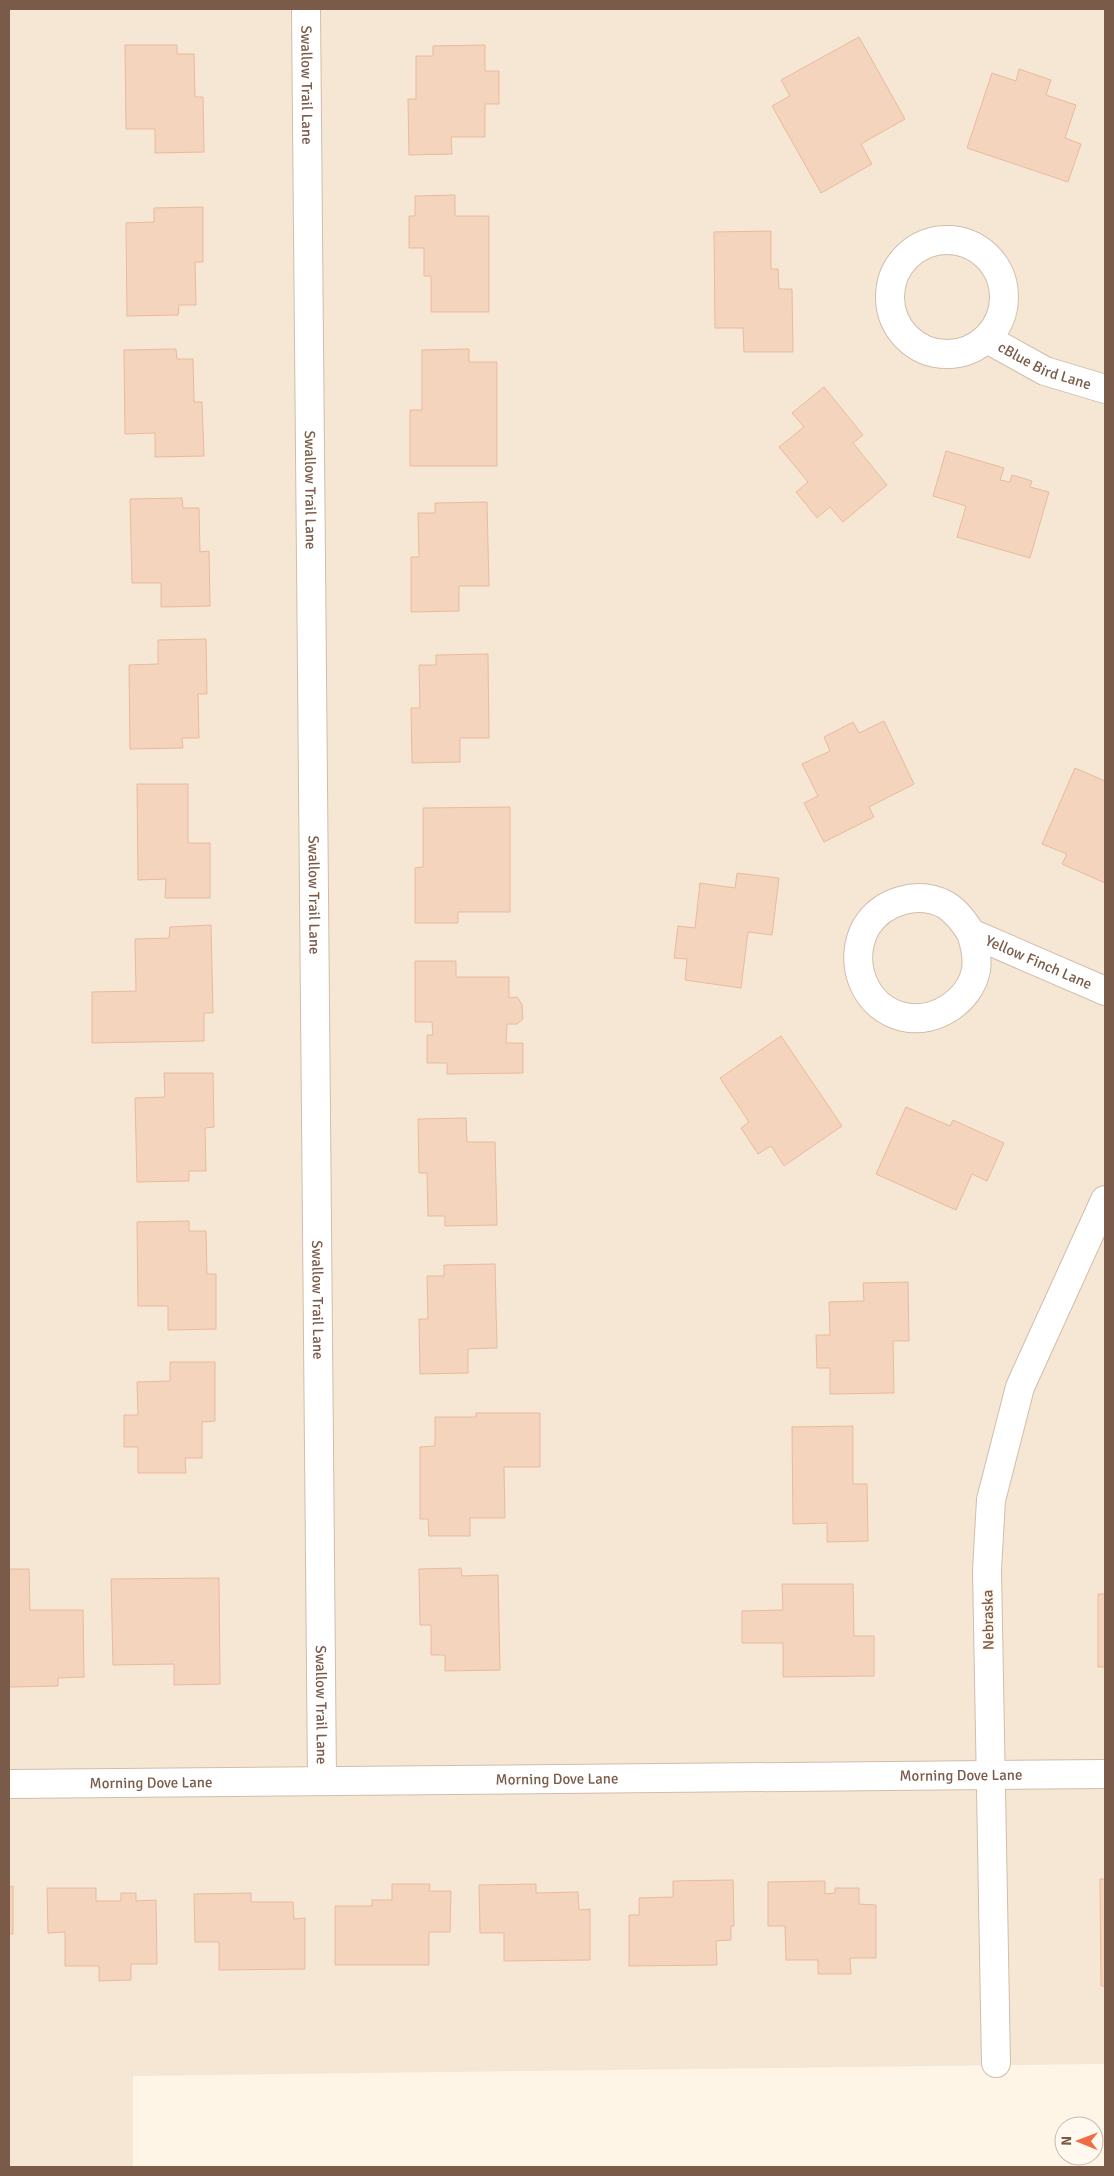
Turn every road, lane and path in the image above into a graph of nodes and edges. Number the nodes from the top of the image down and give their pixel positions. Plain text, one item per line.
1 (306, 9) edge
2 (986, 339) junction
3 (1105, 389) edge
4 (972, 933) junction
5 (1105, 991) edge
6 (1105, 1200) edge
7 (1105, 1774) edge
8 (991, 1775) junction
9 (322, 1781) junction
10 (9, 1784) edge
11 (996, 2063) dead end

1 - 9 street, Swallow Trail Lane
2 - 2 street, cBlue Bird Lane
2 - 3 street, cBlue Bird Lane
4 - 4 street, Yellow Finch Lane
4 - 5 street, Yellow Finch Lane
6 - 8 street, Nebraska
7 - 8 street, Morning Dove Lane
8 - 9 street, Morning Dove Lane
8 - 11 street, Nebraska
9 - 10 street, Morning Dove Lane

